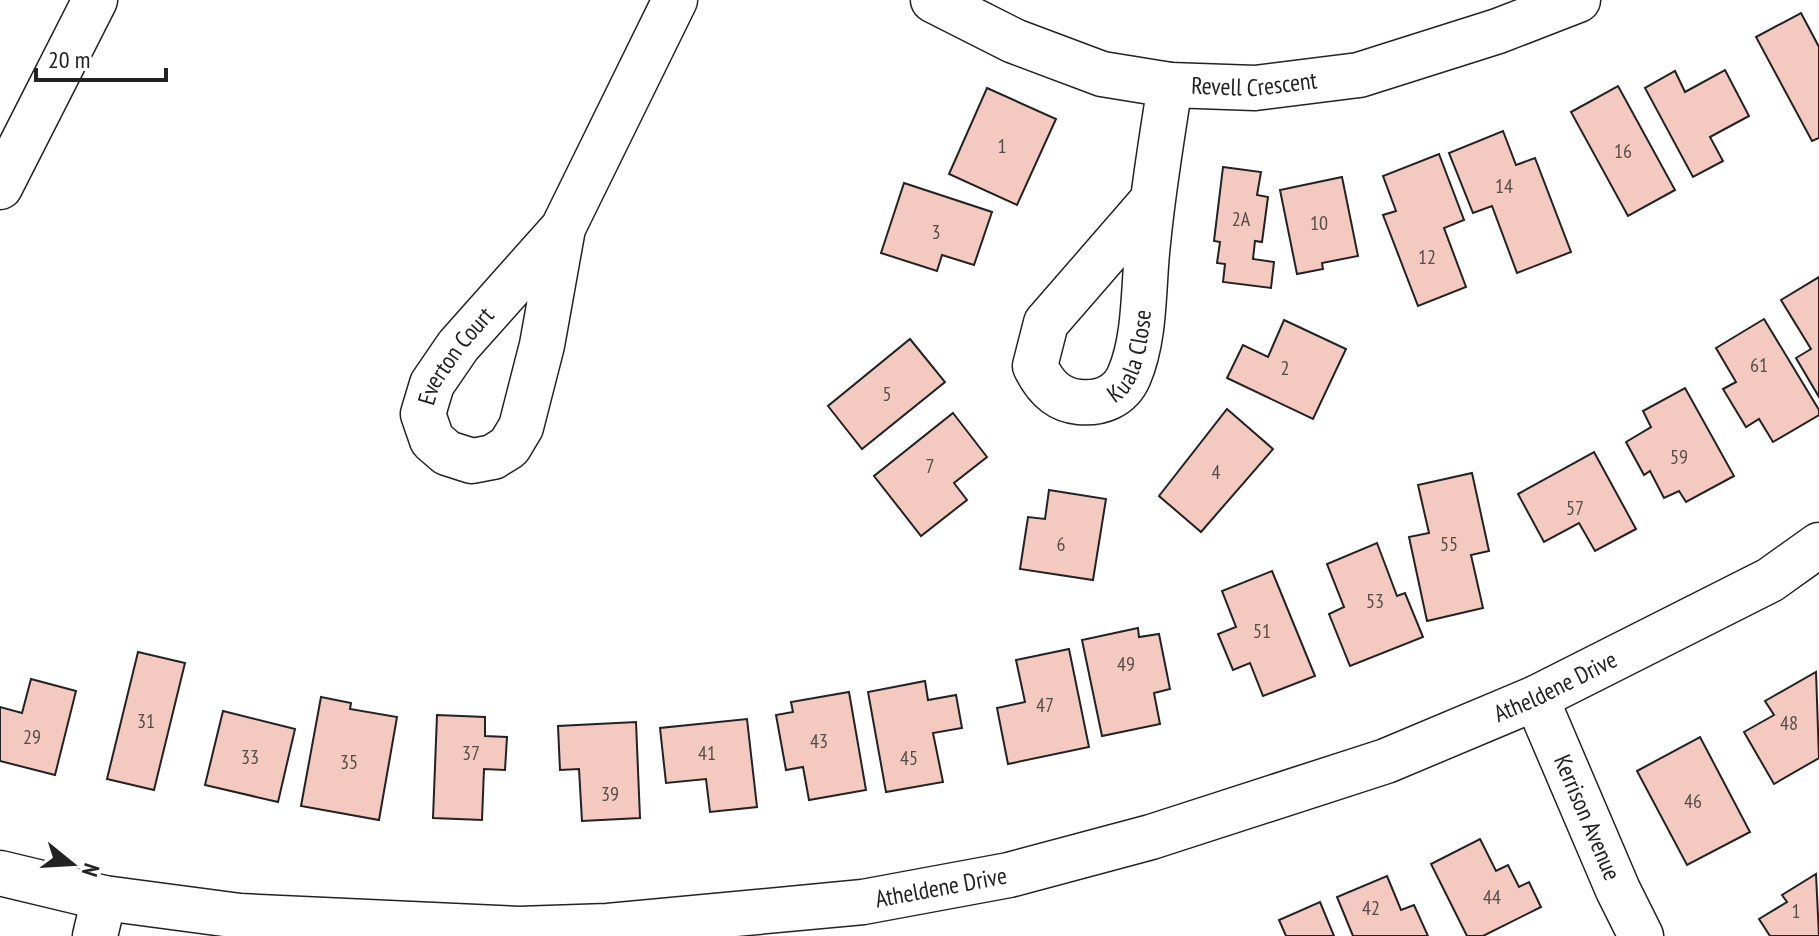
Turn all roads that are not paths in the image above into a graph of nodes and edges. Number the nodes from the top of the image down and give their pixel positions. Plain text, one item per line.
1 (95, 0) edge
2 (675, 0) edge
3 (933, 0) edge
4 (1578, 0) edge
5 (1170, 85) junction
6 (0, 187) edge
7 (1152, 201) dead end
8 (563, 228) junction
9 (1819, 545) edge
10 (1536, 698) junction
11 (0, 873) edge
12 (100, 917) edge
13 (608, 931) edge
14 (1641, 936) edge

1 - 6 street
2 - 8 street, Everton Court
3 - 5 street, Revell Crescent
4 - 5 street, Revell Crescent
5 - 7 street
8 - 8 street, Everton Court
9 - 10 street, Atheldene Drive
10 - 13 street, Atheldene Drive
10 - 14 street, Kerrison Avenue
11 - 12 street, Atheldene Drive
12 - 13 street, Atheldene Drive

